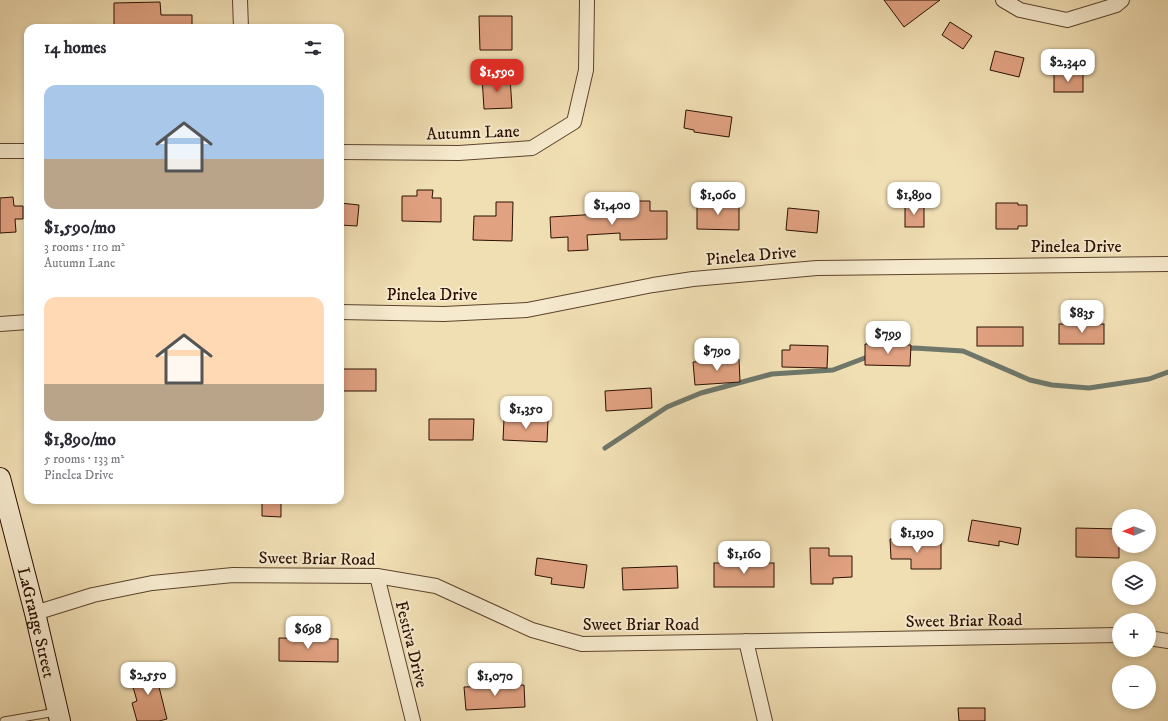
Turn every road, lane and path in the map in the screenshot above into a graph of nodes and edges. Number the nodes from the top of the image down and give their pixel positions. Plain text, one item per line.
1 (240, 0) edge
2 (587, 0) edge
3 (1003, 0) edge
4 (1122, 0) edge
5 (241, 24) edge
6 (0, 151) edge
7 (24, 151) edge
8 (344, 152) edge
9 (1168, 264) edge
10 (344, 312) edge
11 (24, 322) edge
12 (0, 324) edge
13 (0, 478) edge
14 (377, 576) junction
15 (35, 613) junction
16 (1112, 635) edge
17 (1156, 639) edge
18 (746, 641) junction
19 (1168, 641) edge
20 (59, 716) edge
21 (7, 721) edge
22 (413, 721) edge
23 (765, 721) edge

1 - 5 street
2 - 8 street, Autumn Lane
3 - 4 street
6 - 7 street
9 - 10 street, Pinelea Drive
11 - 12 street
13 - 15 street, LaGrange Street
14 - 15 street, Sweet Briar Road
14 - 18 street, Sweet Briar Road
14 - 22 street, Festiva Drive
15 - 20 street, LaGrange Street
16 - 18 street, Sweet Briar Road
17 - 19 street
18 - 23 street
20 - 21 lane

